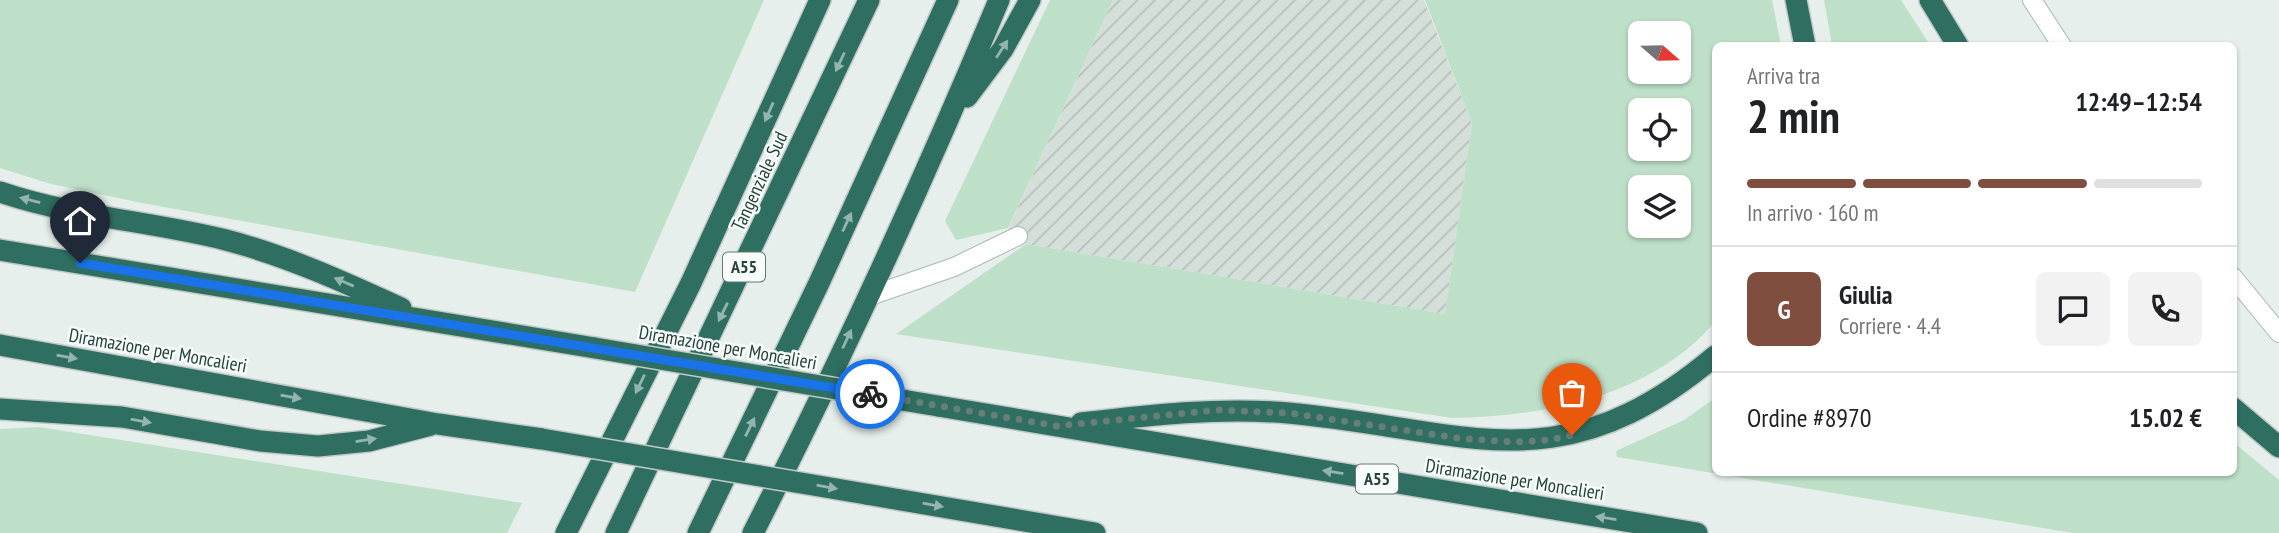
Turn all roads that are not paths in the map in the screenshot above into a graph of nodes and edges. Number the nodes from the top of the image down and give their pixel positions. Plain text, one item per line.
1 (869, 0) edge
2 (948, 0) edge
3 (999, 0) edge
4 (1030, 0) edge
5 (1797, 0) edge
6 (1930, 0) edge
7 (2032, 0) edge
8 (818, 2) edge
9 (1804, 42) edge
10 (1956, 42) edge
11 (2059, 42) edge
12 (947, 124) junction
13 (0, 192) edge
14 (1018, 236) dead end
15 (0, 250) edge
16 (2237, 282) edge
17 (867, 297) junction
18 (429, 320) junction
19 (2279, 333) edge
20 (0, 345) edge
21 (1712, 358) edge
22 (0, 410) edge
23 (2237, 411) edge
24 (438, 424) junction
25 (1057, 426) junction
26 (2279, 447) edge
27 (565, 531) edge
28 (616, 533) edge
29 (698, 533) edge
30 (753, 533) edge
31 (1095, 533) edge
32 (1698, 533) edge

1 -> 28 highway, Tangenziale Sud / A55
29 -> 2 highway
3 - 12 highway
12 -> 4 highway
5 - 9 highway
6 - 10 highway
7 - 11 lane
8 -> 27 highway, A55
12 - 17 highway
18 -> 13 highway
14 - 17 lane
15 - 18 highway, Diramazione per Moncalieri / A55
16 - 19 lane
30 -> 17 highway
18 - 25 highway, Diramazione per Moncalieri / A55, bridge
20 -> 24 highway, Diramazione per Moncalieri
21 - 25 highway
22 -> 24 highway
23 - 26 highway
24 -> 31 highway, Diramazione per Moncalieri, bridge
32 -> 25 highway, Diramazione per Moncalieri / A55

